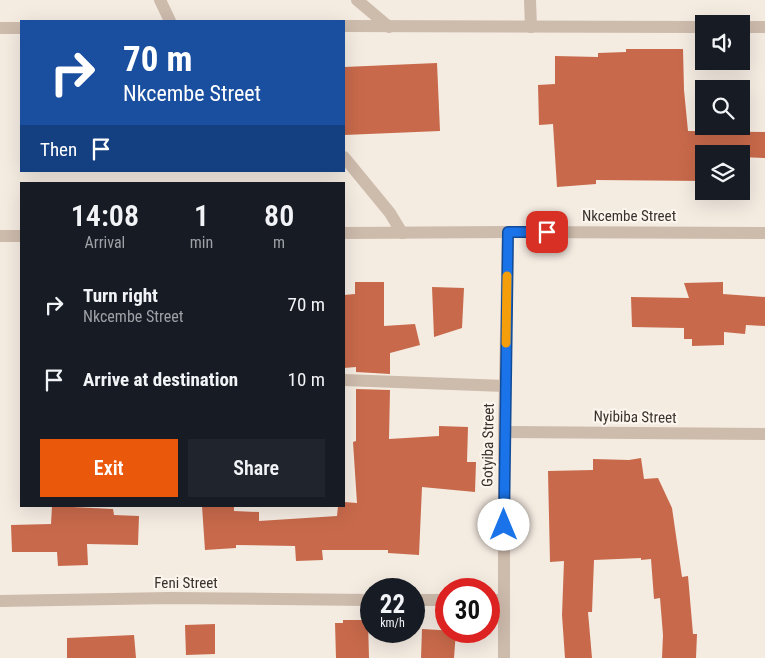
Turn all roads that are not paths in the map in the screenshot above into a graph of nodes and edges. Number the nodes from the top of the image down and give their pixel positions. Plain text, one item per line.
1 (160, 0) edge
2 (357, 0) edge
3 (530, 0) edge
4 (170, 20) edge
5 (345, 26) edge
6 (388, 26) junction
7 (531, 27) junction
8 (695, 27) edge
9 (750, 27) edge
10 (765, 27) edge
11 (0, 28) edge
12 (20, 28) edge
13 (345, 158) edge
14 (508, 232) junction
15 (345, 233) edge
16 (402, 233) junction
17 (765, 233) edge
18 (0, 236) edge
19 (20, 236) edge
20 (345, 380) edge
21 (505, 386) junction
22 (504, 432) junction
23 (765, 434) edge
24 (360, 600) edge
25 (503, 600) joint
26 (0, 601) edge
27 (504, 658) edge

1 - 4 street
2 - 6 street
3 - 7 street
5 - 6 street
6 - 7 street
7 - 8 street
9 - 10 street
11 - 12 street
13 - 16 street
14 - 16 street, Nkcembe Street
14 - 17 street, Nkcembe Street
14 - 21 street, Gotyiba Street
15 - 16 street, Nkcembe Street
18 - 19 street
20 - 21 street
21 - 22 street, Gotyiba Street
22 - 23 street, Nyibiba Street
22 - 25 street, Gotyiba Street
24 - 26 street, Feni Street
25 - 27 street, Gotyiba Street

